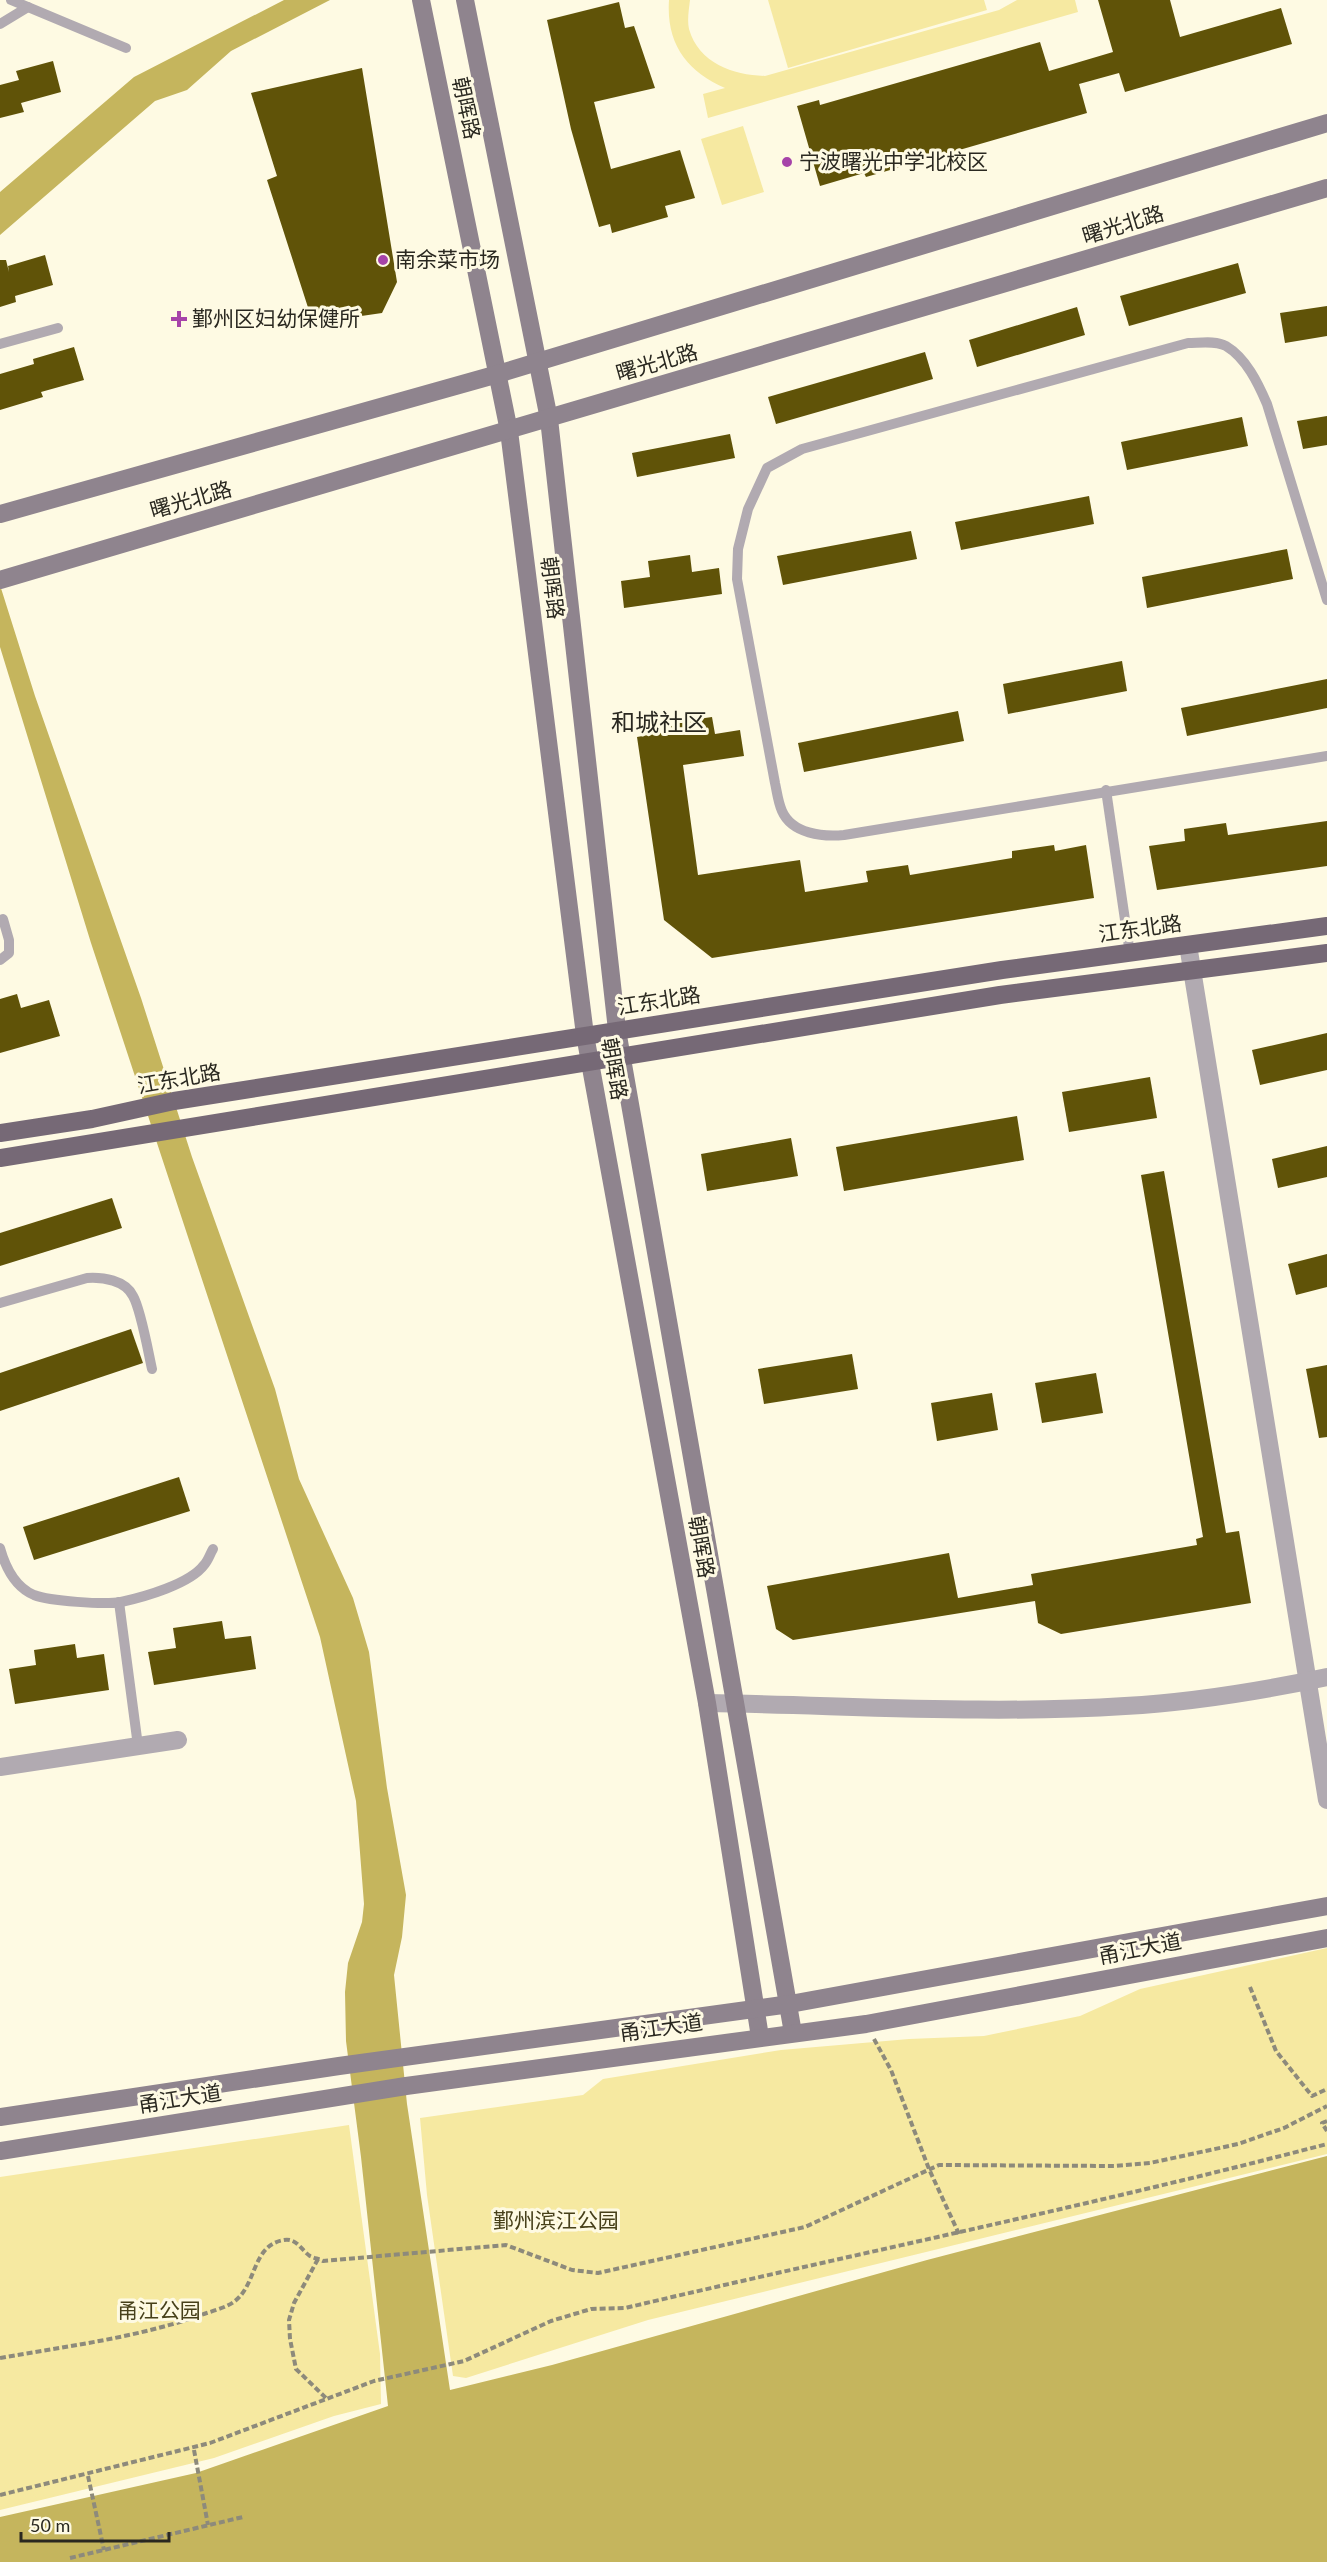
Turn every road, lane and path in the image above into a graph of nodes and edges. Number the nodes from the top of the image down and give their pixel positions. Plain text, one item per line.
1 (11, 0) edge
2 (421, 0) edge
3 (465, 0) edge
4 (28, 8) junction
5 (0, 24) edge
6 (126, 48) dead end
7 (1327, 123) edge
8 (1327, 188) edge
9 (58, 328) dead end
10 (0, 344) edge
11 (537, 362) junction
12 (498, 374) junction
13 (549, 419) junction
14 (509, 431) junction
15 (0, 514) edge
16 (4, 579) edge
17 (1327, 600) edge
18 (1327, 756) edge
19 (1106, 790) junction
20 (3, 919) dead end
21 (1327, 926) edge
22 (1188, 945) junction
23 (1327, 953) edge
24 (1130, 954) junction
25 (0, 960) edge
26 (1191, 969) junction
27 (617, 1030) junction
28 (585, 1035) junction
29 (621, 1056) junction
30 (589, 1062) junction
31 (0, 1133) edge
32 (0, 1158) edge
33 (0, 1303) edge
34 (153, 1369) dead end
35 (0, 1548) edge
36 (213, 1549) dead end
37 (119, 1602) junction
38 (1327, 1677) edge
39 (1308, 1681) junction
40 (707, 1703) junction
41 (735, 1704) junction
42 (178, 1740) dead end
43 (138, 1746) junction
44 (0, 1767) edge
45 (1327, 1800) edge
46 (1327, 1906) edge
47 (1327, 1938) edge
48 (1250, 1986) dead end
49 (790, 2004) junction
50 (756, 2009) junction
51 (866, 2024) junction
52 (794, 2033) junction
53 (760, 2037) junction
54 (1327, 2089) edge
55 (1327, 2106) edge
56 (0, 2117) edge
57 (1327, 2121) edge
58 (1327, 2131) edge
59 (1327, 2144) edge
60 (0, 2151) edge
61 (929, 2169) junction
62 (959, 2234) junction
63 (318, 2259) junction
64 (0, 2358) edge
65 (326, 2398) junction
66 (194, 2451) dead end
67 (88, 2476) dead end
68 (0, 2495) edge
69 (243, 2517) dead end
70 (208, 2525) junction
71 (104, 2550) junction
72 (70, 2558) dead end

1 - 4 lane
2 - 12 main road, 朝晖路
3 - 11 main road, 朝晖路
4 - 5 lane
4 - 6 lane
7 - 11 main road, 曙光北路
8 - 13 main road, 曙光北路
9 - 10 lane
11 - 12 main road, 曙光北路
11 - 13 main road, 朝晖路
12 - 14 main road, 朝晖路
12 - 15 main road, 曙光北路
13 - 14 main road, 曙光北路
13 - 27 main road, 朝晖路
14 - 16 main road, 曙光北路
14 - 28 main road, 朝晖路
17 - 19 lane
18 - 19 lane
19 - 24 lane
20 - 25 lane
21 - 22 main road, 江东北路
22 - 24 main road, 江东北路
22 - 26 street
23 - 26 main road
24 - 27 main road, 江东北路
26 - 29 main road
26 - 39 street
27 - 28 main road, 江东北路
27 - 29 main road, 朝晖路
28 - 30 main road, 朝晖路
28 - 31 main road, 江东北路
29 - 30 main road
29 - 41 main road, 朝晖路
30 - 32 main road
30 - 40 main road, 朝晖路
33 - 34 lane
35 - 37 lane
36 - 37 lane
37 - 43 lane
38 - 39 street
39 - 41 street
39 - 45 street
40 - 41 street
40 - 50 main road, 朝晖路
41 - 49 main road, 朝晖路
42 - 43 street
43 - 44 street
46 - 49 main road, 甬江大道
47 - 51 main road, 甬江大道
48 - 54 path
49 - 50 main road, 甬江大道
49 - 52 main road, 朝晖路
50 - 53 main road, 朝晖路
50 - 56 main road, 甬江大道
51 - 52 main road, 甬江大道
51 - 61 path
52 - 53 main road, 甬江大道
53 - 60 main road, 甬江大道
55 - 61 path
57 - 58 path
59 - 62 path
61 - 62 path
61 - 63 path
62 - 65 path
63 - 64 path
63 - 65 path
65 - 68 path
66 - 70 path
67 - 71 path
69 - 70 path
70 - 71 path
71 - 72 path

